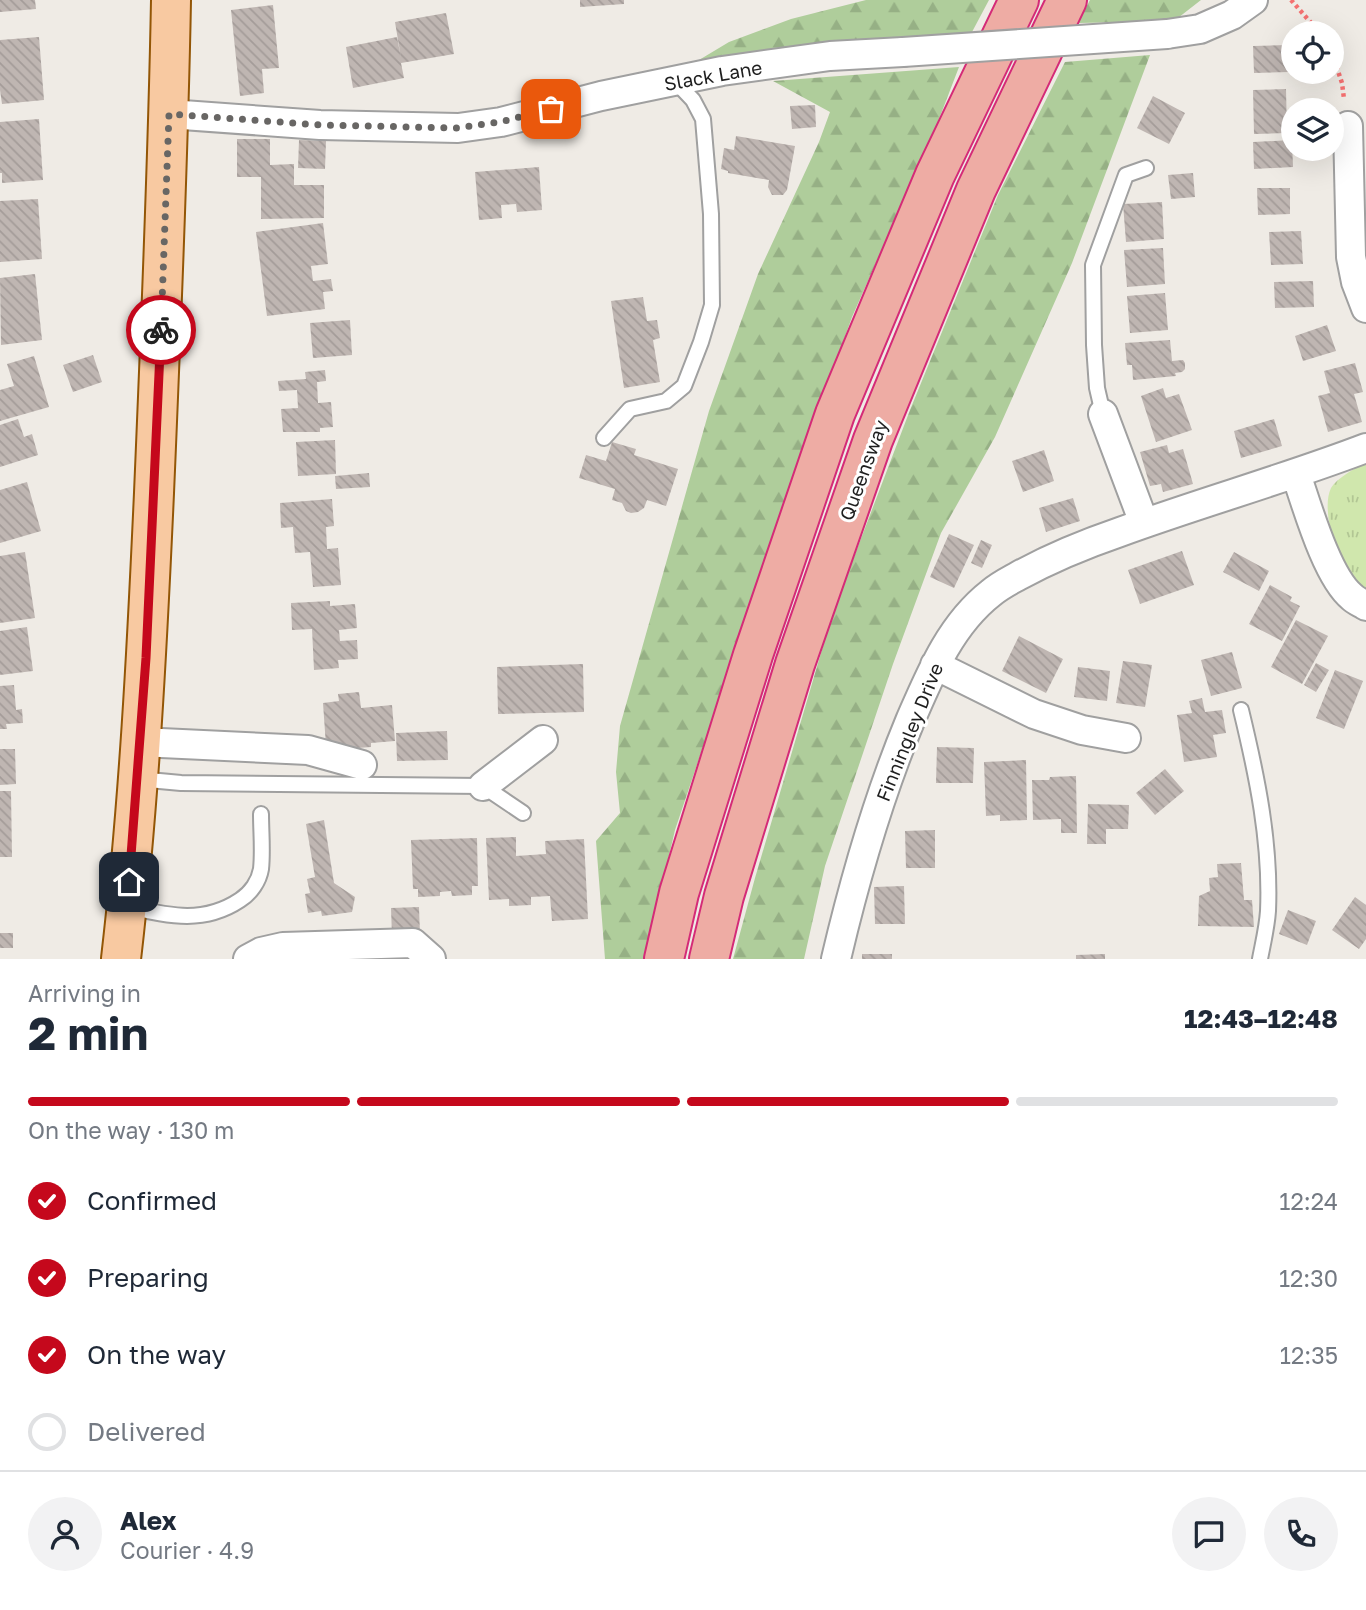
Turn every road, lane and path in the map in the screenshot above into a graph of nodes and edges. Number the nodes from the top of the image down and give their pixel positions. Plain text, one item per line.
1 (171, 0) edge
2 (1019, 0) edge
3 (1068, 0) edge
4 (1253, 0) edge
5 (1291, 0) edge
6 (1309, 21) edge
7 (675, 81) junction
8 (1342, 84) edge
9 (169, 114) junction
10 (1348, 126) joint
11 (1146, 169) dead end
12 (1366, 308) edge
13 (1102, 414) joint
14 (604, 438) dead end
15 (1366, 448) edge
16 (1296, 474) junction
17 (1144, 523) junction
18 (1366, 606) edge
19 (935, 665) junction
20 (1241, 710) dead end
21 (1126, 738) dead end
22 (543, 740) dead end
23 (140, 741) junction
24 (362, 765) dead end
25 (137, 779) junction
26 (483, 786) junction
27 (523, 813) dead end
28 (261, 814) dead end
29 (127, 906) junction
30 (121, 959) edge
31 (248, 959) edge
32 (431, 959) edge
33 (664, 959) edge
34 (709, 959) edge
35 (836, 959) edge
36 (1260, 959) edge

1 - 9 main road
2 - 33 highway
3 - 34 highway, Queensway
4 - 7 street, Slack Lane, bridge
5 - 6 path
7 - 9 street, Slack Lane
7 - 14 lane
8 - 10 path
9 - 23 main road
10 - 12 street
11 - 13 lane
13 - 17 street
15 - 16 street, Finningley Drive
16 - 17 street, Finningley Drive
16 - 18 street
17 - 19 street, Finningley Drive
19 - 21 street
19 - 35 street, Finningley Drive
20 - 36 lane
22 - 26 street
23 - 24 street
23 - 25 main road
25 - 26 lane
25 - 29 main road
26 - 27 lane
28 - 29 lane
29 - 30 main road
31 - 32 street

